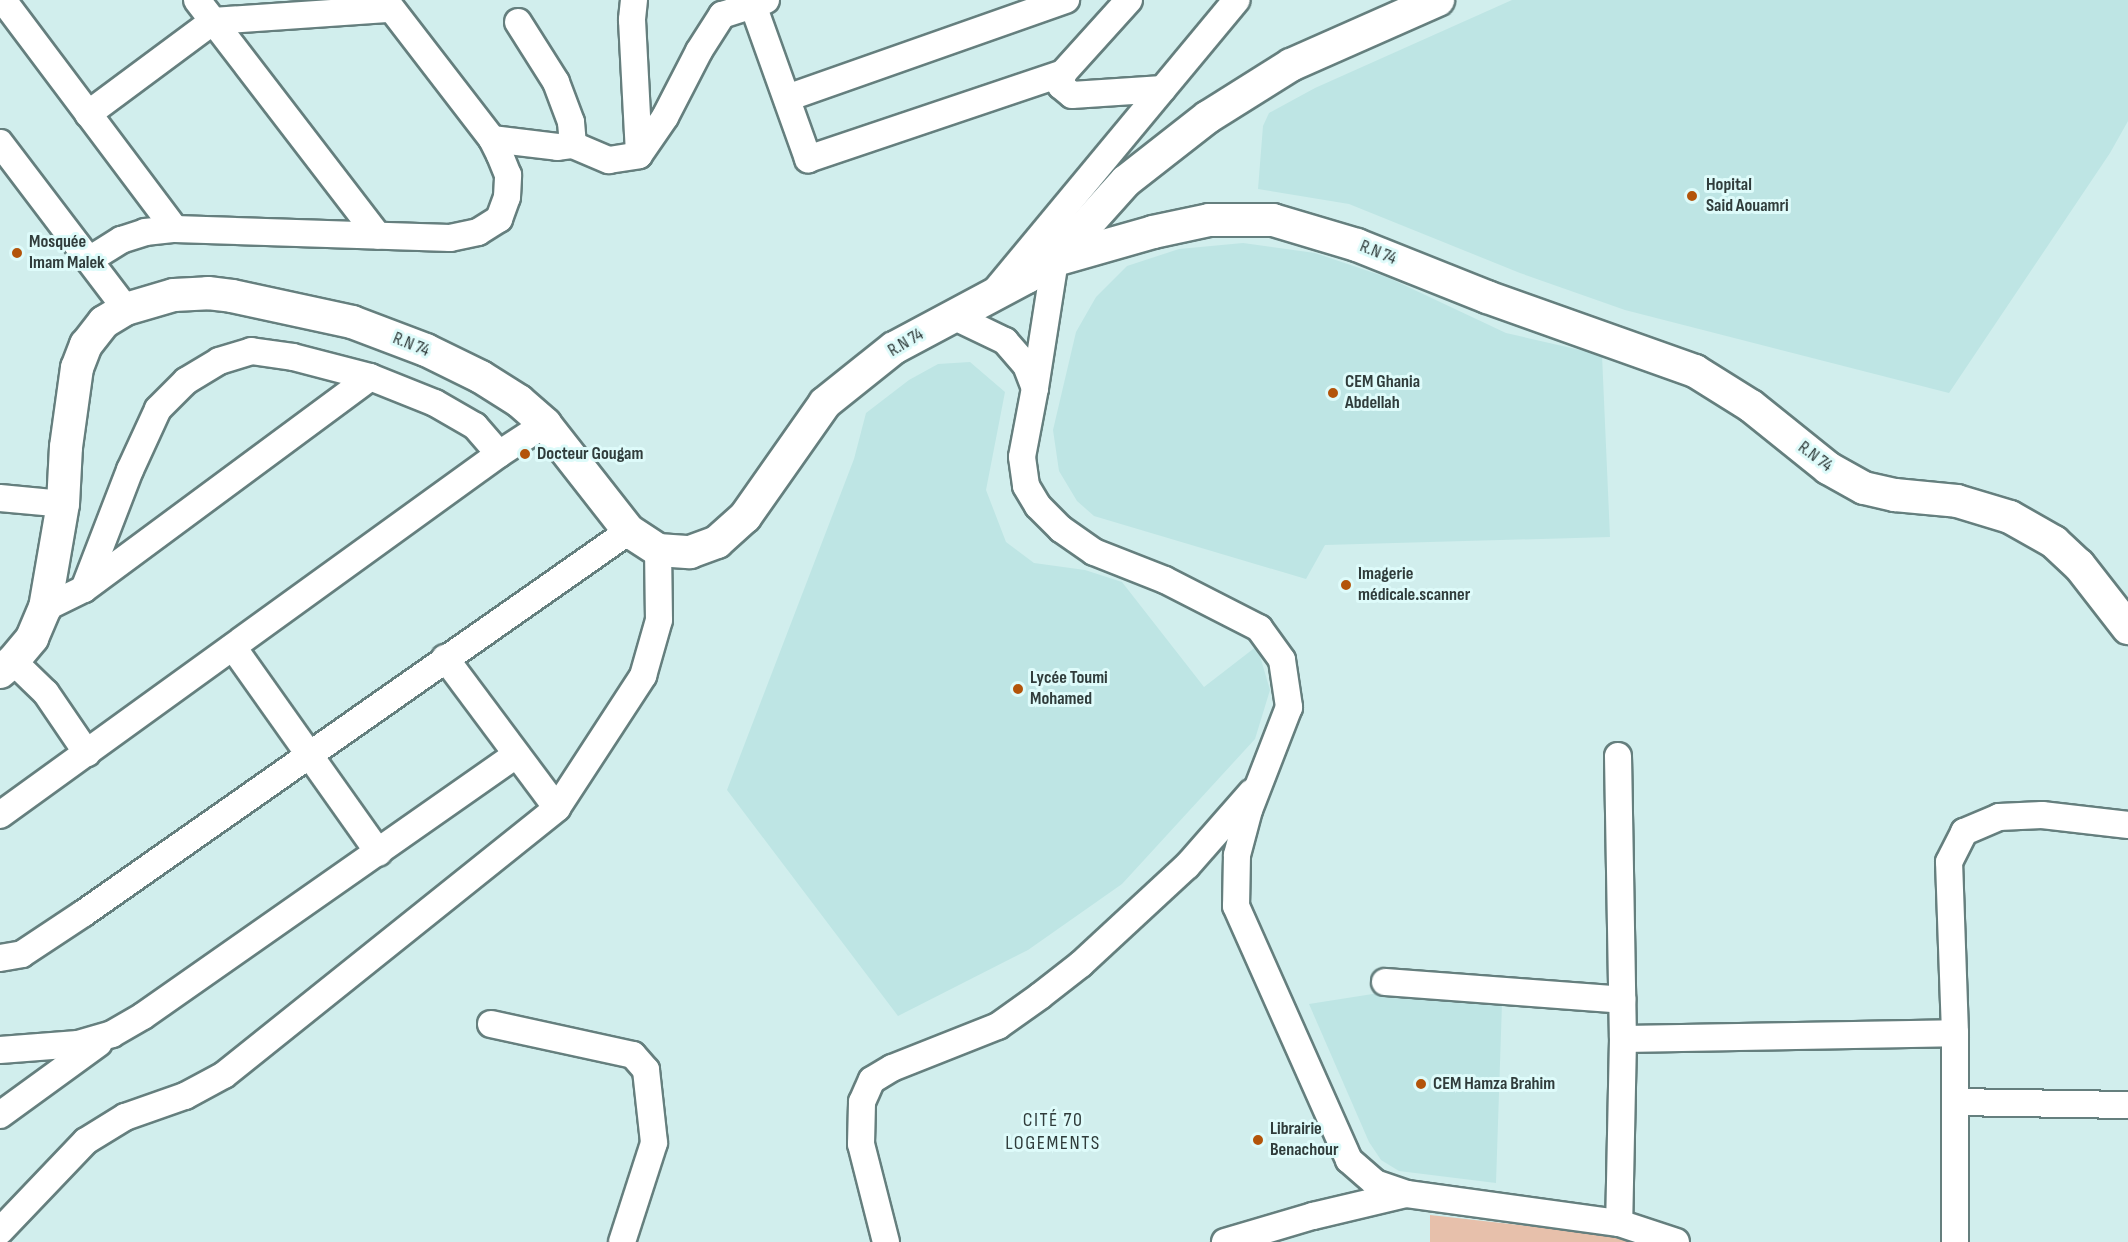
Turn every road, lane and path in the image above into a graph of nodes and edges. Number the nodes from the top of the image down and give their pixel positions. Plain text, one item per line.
1 (3, 0) edge
2 (197, 0) edge
3 (634, 0) edge
4 (1066, 0) edge
5 (1129, 0) edge
6 (1237, 0) edge
7 (1435, 1) edge
8 (760, 2) edge
9 (388, 4) edge
10 (213, 21) junction
11 (518, 22) dead end
12 (1063, 73) junction
13 (1163, 89) junction
14 (787, 98) junction
15 (88, 114) junction
16 (492, 139) junction
17 (0, 143) edge
18 (573, 145) junction
19 (639, 154) junction
20 (175, 229) junction
21 (378, 236) junction
22 (89, 260) junction
23 (1055, 260) junction
24 (993, 293) junction
25 (126, 309) junction
26 (953, 316) junction
27 (370, 377) junction
28 (1035, 388) junction
29 (545, 424) junction
30 (500, 454) junction
31 (0, 498) edge
32 (63, 504) junction
33 (629, 531) junction
34 (658, 550) junction
35 (84, 589) junction
36 (45, 608) junction
37 (2128, 628) edge
38 (233, 647) junction
39 (445, 658) junction
40 (7, 667) edge
41 (87, 753) junction
42 (309, 754) junction
43 (516, 755) junction
44 (1618, 756) dead end
45 (1262, 780) junction
46 (557, 808) junction
47 (0, 815) edge
48 (2128, 825) edge
49 (379, 853) junction
50 (0, 958) edge
51 (1385, 982) dead end
52 (1622, 1000) junction
53 (491, 1024) dead end
54 (1955, 1033) junction
55 (112, 1034) junction
56 (1623, 1039) junction
57 (0, 1050) edge
58 (1955, 1102) junction
59 (2128, 1105) edge
60 (0, 1115) edge
61 (1407, 1194) junction
62 (1619, 1223) junction
63 (0, 1231) edge
64 (622, 1242) edge
65 (886, 1242) edge
66 (1225, 1242) edge
67 (1676, 1242) edge
68 (1955, 1242) edge

1 - 15 street
2 - 10 street
3 - 19 street
4 - 14 street
5 - 12 street
6 - 13 street
7 - 23 main road
8 - 14 street
8 - 19 street
9 - 10 street
9 - 16 street
10 - 15 street
10 - 21 street
11 - 18 street
12 - 13 street
12 - 14 street
13 - 24 street
15 - 20 street
16 - 18 street
16 - 21 street
17 - 22 street
18 - 19 street
20 - 21 street
20 - 22 street
22 - 25 street
23 - 24 main road, R.N 74
23 - 28 street
23 - 37 main road, R.N 74
24 - 26 main road, R.N 74
25 - 29 main road, R.N 74
25 - 32 main road, R.N 74
26 - 28 street
26 - 34 main road, R.N 74
27 - 30 street
27 - 35 street
27 - 35 street
28 - 45 street
29 - 30 street
29 - 33 main road, R.N 74
30 - 38 street
31 - 32 street
32 - 36 main road, R.N 74
33 - 34 main road, R.N 74
33 - 39 street
34 - 46 street
35 - 36 street
36 - 40 main road, R.N 74
38 - 41 street
38 - 42 street
39 - 42 street
39 - 43 street
40 - 41 street
41 - 47 street
42 - 49 street
42 - 50 street
43 - 46 street
43 - 49 street
44 - 52 street
45 - 61 street
45 - 65 street
46 - 63 street
48 - 54 street
49 - 55 street
51 - 52 street
52 - 56 street
53 - 64 street
54 - 56 street
54 - 58 street
55 - 57 street
55 - 60 street
56 - 62 street
58 - 59 street
58 - 68 street
61 - 62 street
61 - 66 street
62 - 67 street

